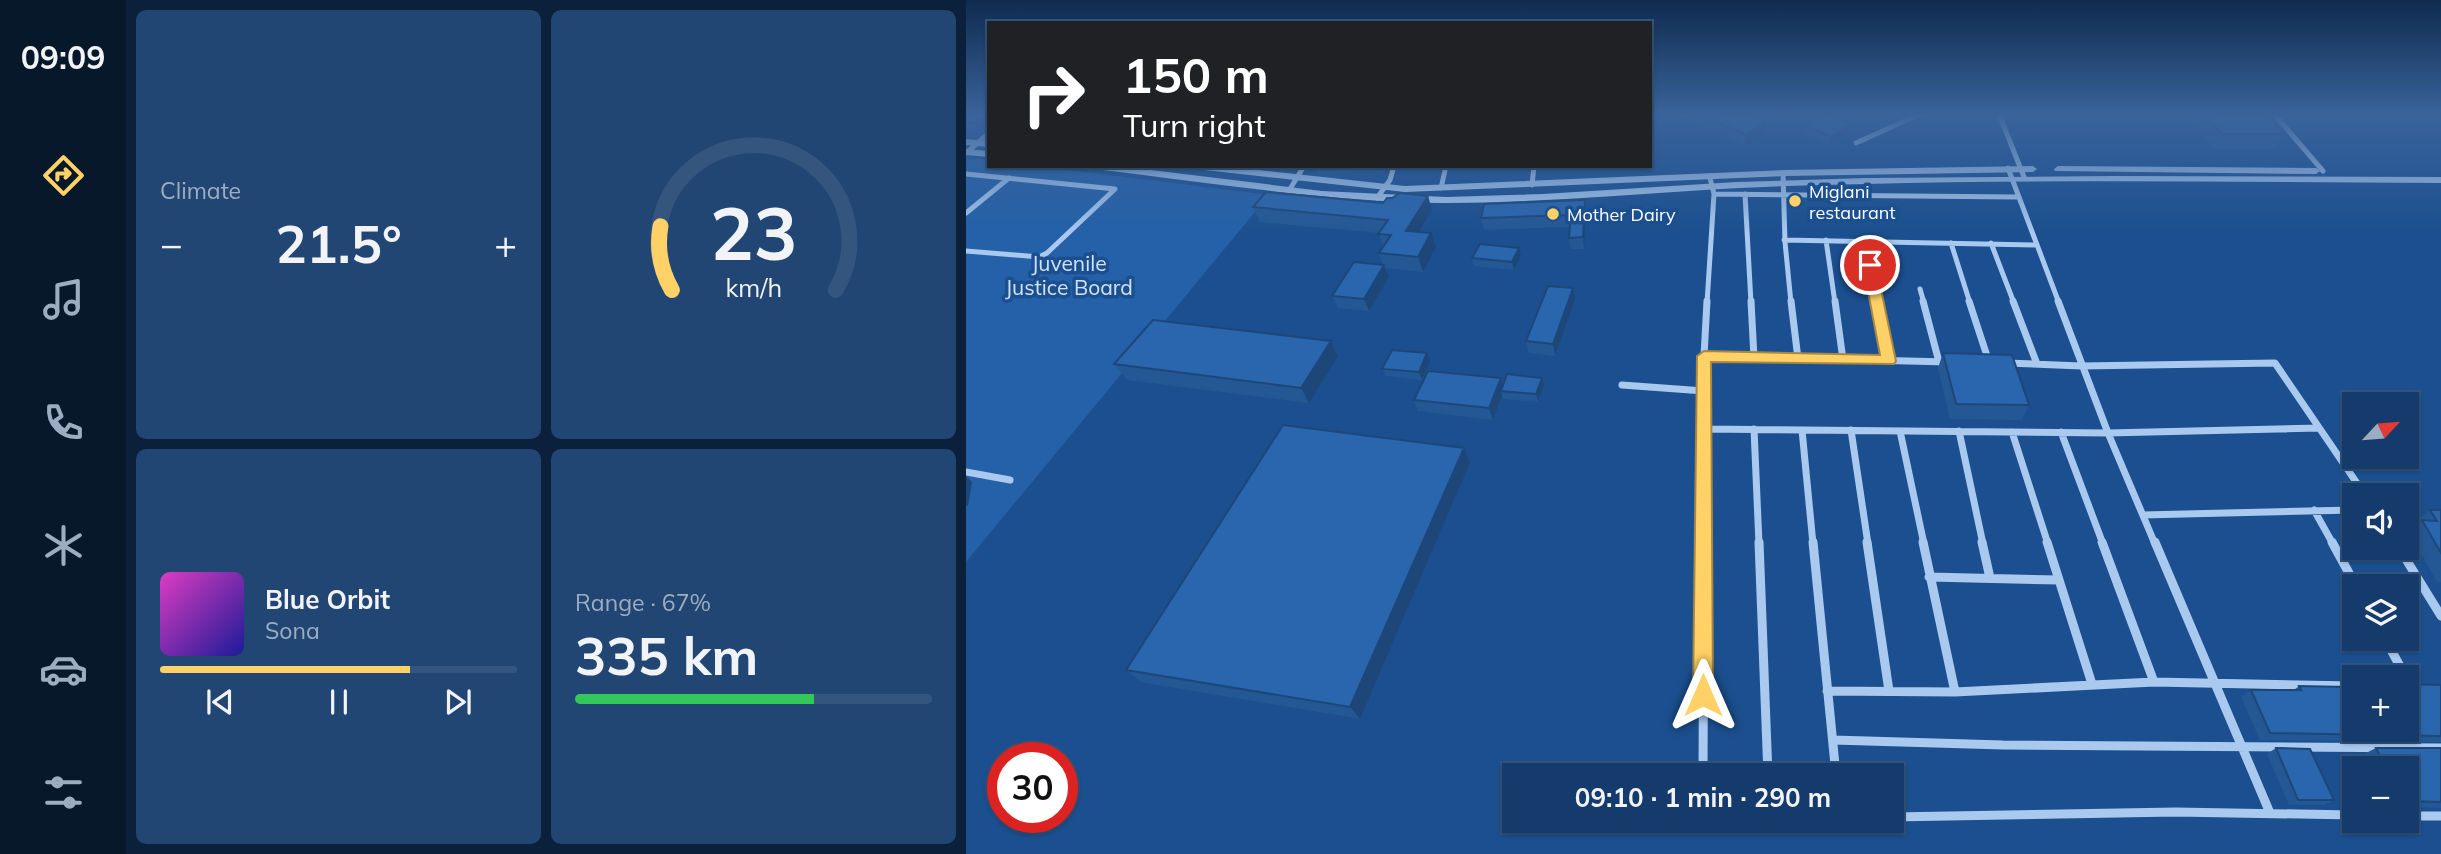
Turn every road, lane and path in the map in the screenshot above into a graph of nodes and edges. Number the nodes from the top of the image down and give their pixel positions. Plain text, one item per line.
1 (2014, 154) edge
2 (2308, 154) edge
3 (1112, 168) edge
4 (1211, 168) edge
5 (1303, 168) edge
6 (1393, 168) edge
7 (1446, 168) edge
8 (1534, 168) edge
9 (2323, 171) junction
10 (2441, 172) edge
11 (2009, 173) junction
12 (2021, 173) junction
13 (966, 174) edge
14 (1009, 178) junction
15 (1783, 178) junction
16 (1299, 179) junction
17 (2441, 180) edge
18 (1532, 185) junction
19 (1712, 186) junction
20 (1470, 187) junction
21 (1384, 188) junction
22 (1441, 188) junction
23 (1290, 190) junction
24 (1745, 194) junction
25 (1781, 195) junction
26 (2018, 197) junction
27 (1377, 198) junction
28 (1466, 199) junction
29 (966, 213) edge
30 (1784, 240) junction
31 (1826, 240) junction
32 (1865, 240) junction
33 (1951, 243) junction
34 (1991, 243) junction
35 (2036, 245) junction
36 (966, 251) edge
37 (1920, 289) dead end
38 (1704, 356) junction
39 (1754, 358) junction
40 (1798, 359) junction
41 (1843, 359) junction
42 (1889, 361) junction
43 (1939, 362) junction
44 (1951, 362) edge
45 (1976, 363) edge
46 (1989, 363) junction
47 (2037, 364) junction
48 (2081, 366) junction
49 (1622, 385) dead end
50 (1704, 391) junction
51 (2319, 428) junction
52 (1703, 429) junction
53 (1754, 429) junction
54 (1802, 430) junction
55 (1852, 430) junction
56 (1900, 431) junction
57 (1959, 431) junction
58 (2011, 432) junction
59 (2061, 432) junction
60 (2108, 433) junction
61 (966, 472) edge
62 (1010, 480) dead end
63 (2357, 483) edge
64 (2314, 510) junction
65 (2342, 510) edge
66 (2143, 514) junction
67 (2406, 560) edge
68 (2349, 574) edge
69 (1929, 577) junction
70 (1990, 578) junction
71 (2059, 580) junction
72 (2441, 616) edge
73 (2154, 682) junction
74 (2215, 683) junction
75 (2092, 684) junction
76 (2342, 686) edge
77 (1827, 691) junction
78 (1889, 691) junction
79 (1955, 692) junction
80 (1833, 740) junction
81 (2242, 747) junction
82 (2441, 748) edge
83 (1703, 763) edge
84 (1768, 763) edge
85 (1835, 763) edge
86 (2270, 813) junction
87 (2342, 815) edge
88 (2419, 816) edge
89 (2441, 816) edge
90 (1904, 817) edge

1 - 12 street
2 - 9 street
3 - 23 street
4 - 16 street
5 - 16 street
6 - 21 street
7 - 22 street
8 - 18 street
9 - 10 street
9 - 12 street
11 - 12 street
11 - 15 street
11 - 26 street
12 - 17 street
13 - 14 street
14 - 29 street
14 - 36 street
15 - 19 street
15 - 25 street
16 - 21 street
16 - 23 street
18 - 19 street
18 - 20 street
19 - 24 street
19 - 28 street
19 - 38 street
20 - 22 street
20 - 28 street
21 - 22 street
21 - 27 street
23 - 27 street
24 - 25 street
24 - 39 street
25 - 26 street
25 - 30 street
26 - 35 street
27 - 28 street
30 - 31 street
30 - 40 street
31 - 32 street
31 - 41 street
32 - 33 street
32 - 42 street
33 - 34 street
33 - 46 street
34 - 35 street
34 - 47 street
35 - 48 street
37 - 43 street
38 - 39 street
38 - 50 street
39 - 40 street
40 - 41 street
41 - 42 street
42 - 43 street
43 - 44 street
45 - 46 street
46 - 47 street
47 - 48 street
48 - 51 street
48 - 60 street
49 - 50 street
50 - 52 street
51 - 60 street
51 - 63 street
52 - 53 street
52 - 83 street
53 - 54 street
53 - 84 street
54 - 55 street
54 - 77 street
55 - 56 street
55 - 78 street
56 - 57 street
56 - 69 street
57 - 58 street
57 - 70 street
58 - 59 street
58 - 71 street
59 - 60 street
59 - 73 street
60 - 66 street
61 - 62 street
64 - 65 street
64 - 66 street
64 - 68 street
66 - 74 street
67 - 72 street
69 - 70 street
69 - 79 street
70 - 71 street
71 - 75 street
73 - 74 street
73 - 75 street
74 - 76 street
74 - 81 street
75 - 79 street
77 - 78 street
77 - 80 street
78 - 79 street
80 - 81 street
80 - 85 street
81 - 82 street
81 - 86 street
86 - 87 street
86 - 90 street
88 - 89 street

